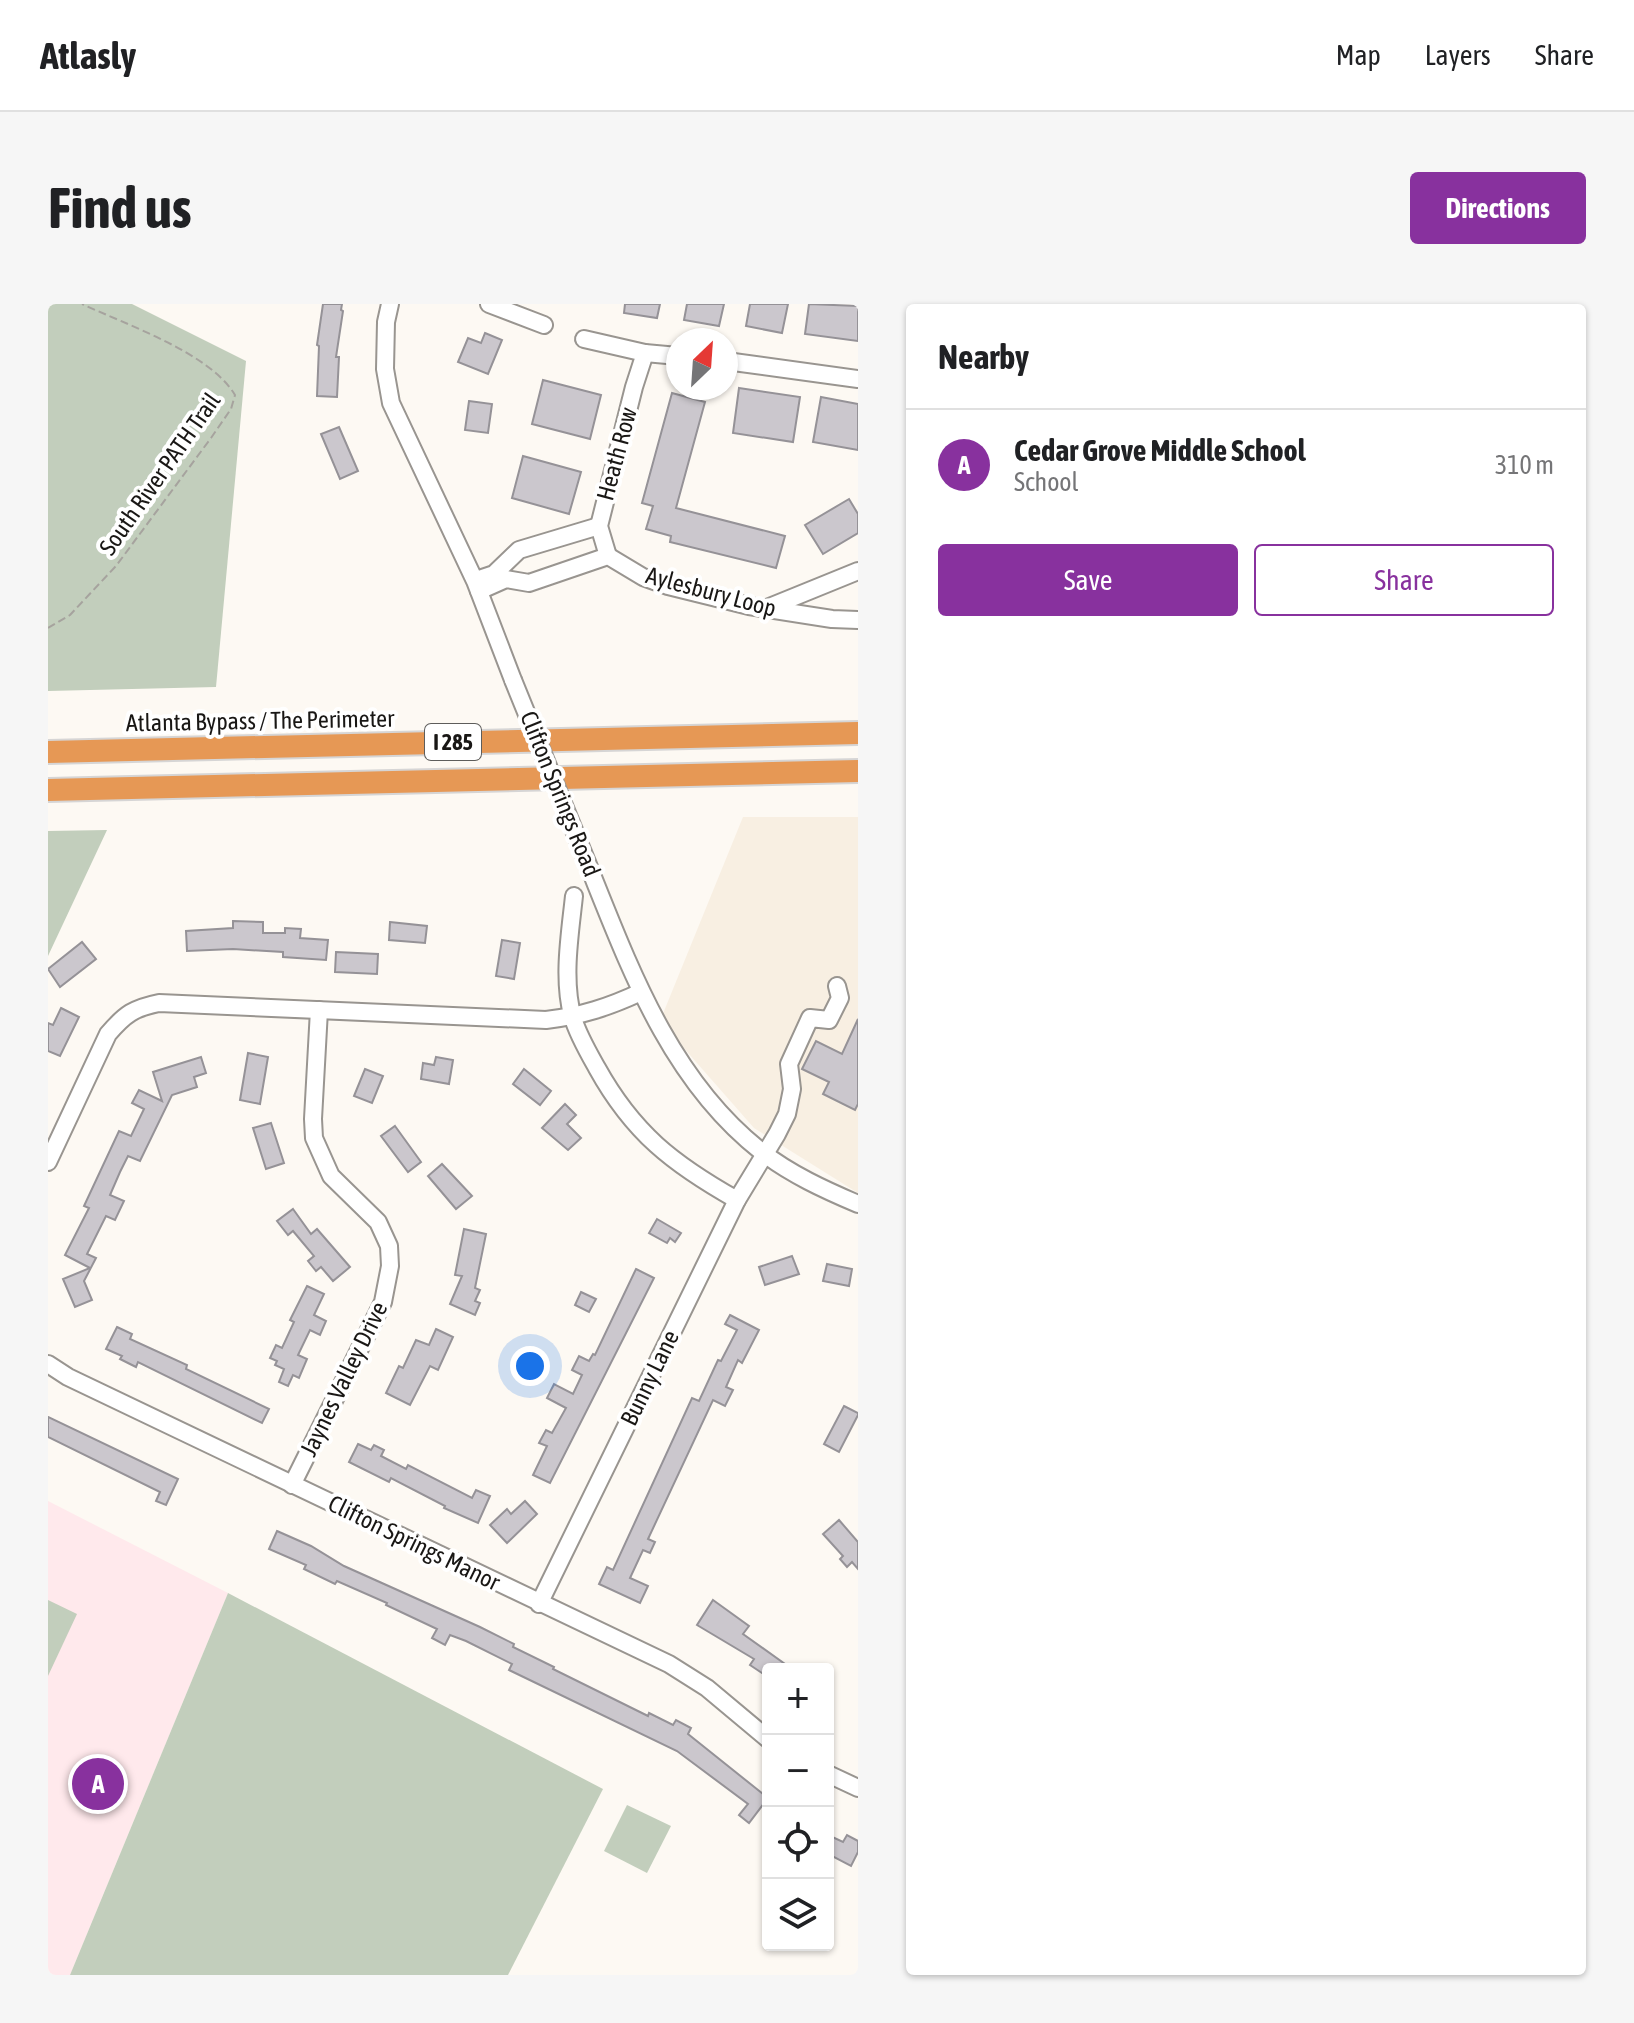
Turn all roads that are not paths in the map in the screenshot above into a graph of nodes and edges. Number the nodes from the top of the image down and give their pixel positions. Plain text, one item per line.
1 (390, 304) edge
2 (489, 304) edge
3 (544, 325) dead end
4 (584, 339) dead end
5 (645, 353) junction
6 (666, 355) edge
7 (738, 363) edge
8 (858, 379) edge
9 (599, 526) junction
10 (550, 540) junction
11 (608, 556) junction
12 (562, 571) junction
13 (858, 571) edge
14 (477, 586) junction
15 (765, 609) junction
16 (858, 620) edge
17 (858, 733) edge
18 (48, 752) edge
19 (858, 771) edge
20 (48, 790) edge
21 (574, 896) dead end
22 (837, 986) dead end
23 (641, 992) junction
24 (319, 1010) junction
25 (573, 1017) junction
26 (764, 1154) junction
27 (48, 1162) edge
28 (737, 1200) junction
29 (858, 1204) edge
30 (48, 1364) edge
31 (292, 1485) junction
32 (539, 1604) junction
33 (763, 1735) edge
34 (834, 1777) edge
35 (858, 1788) edge

1 - 14 street, Clifton Springs Road
2 - 3 street
4 - 5 street
5 - 6 street
5 - 9 street, Heath Row
7 - 8 street
9 - 10 street
9 - 11 street, Heath Row
10 - 12 street
10 - 14 street
11 - 12 street
11 - 15 street, Aylesbury Loop
12 - 14 street
13 - 15 street
14 - 23 street, Clifton Springs Road, bridge
15 - 16 street, Aylesbury Loop
17 - 18 highway, Atlanta Bypass / The Perimeter / I 285
19 - 20 highway, I 285
21 - 25 street
22 - 26 street, Bunny Lane
23 - 25 street
23 - 26 street, Clifton Springs Road
24 - 25 street
24 - 27 street
24 - 31 street, Jaynes Valley Drive
25 - 28 street
26 - 28 street, Bunny Lane
26 - 29 street, Clifton Springs Road
28 - 32 street, Bunny Lane
30 - 31 street, Clifton Springs Manor
31 - 32 street, Clifton Springs Manor
32 - 33 street, Clifton Springs Manor
34 - 35 street

